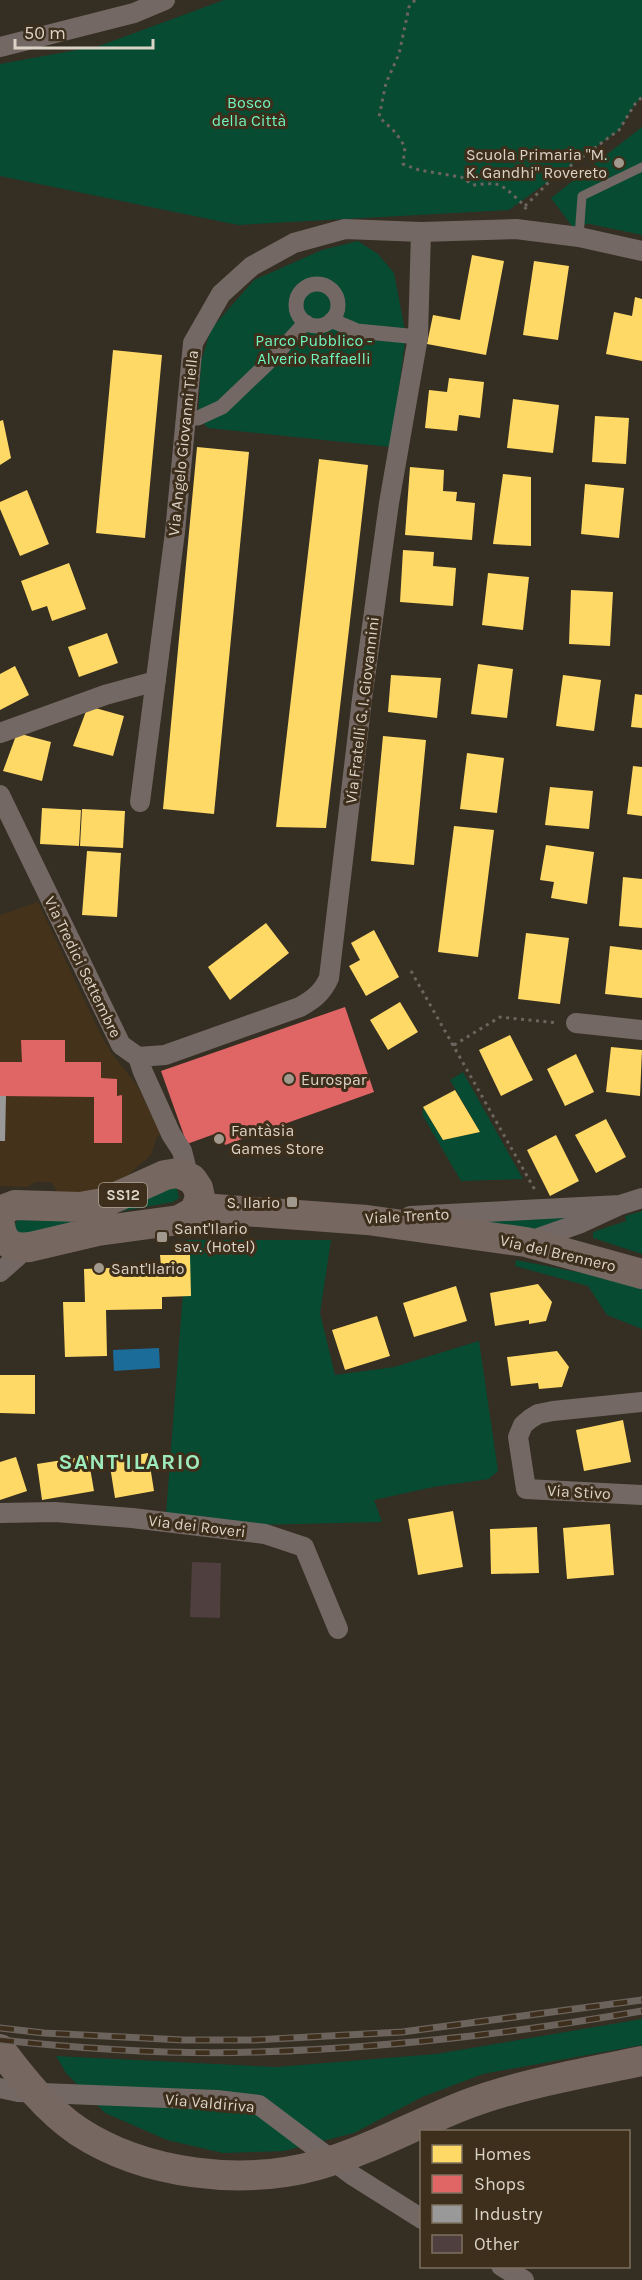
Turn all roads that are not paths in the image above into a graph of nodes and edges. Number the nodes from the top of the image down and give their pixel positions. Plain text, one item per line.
1 (165, 0) edge
2 (0, 47) edge
3 (642, 167) edge
4 (421, 231) junction
5 (579, 237) junction
6 (642, 250) edge
7 (331, 320) junction
8 (306, 322) junction
9 (418, 337) junction
10 (186, 418) junction
11 (156, 681) junction
12 (0, 733) edge
13 (0, 795) edge
14 (140, 802) dead end
15 (567, 1023) road end
16 (642, 1030) edge
17 (138, 1058) junction
18 (171, 1134) junction
19 (175, 1178) junction
20 (642, 1198) edge
21 (620, 1205) junction
22 (195, 1211) junction
23 (1, 1215) edge
24 (367, 1220) junction
25 (526, 1242) junction
26 (20, 1248) junction
27 (0, 1272) edge
28 (642, 1274) edge
29 (642, 1402) edge
30 (642, 1495) edge
31 (0, 1513) edge
32 (338, 1629) dead end
33 (0, 2049) edge
34 (642, 2061) edge
35 (0, 2088) edge
36 (420, 2218) edge
37 (504, 2268) edge
38 (524, 2280) edge

1 - 2 street
3 - 5 lane
4 - 5 street, Via Angelo Giovanni Tiella
4 - 9 street, Via Fratelli G. I. Giovannini
4 - 10 street, Via Angelo Giovanni Tiella
5 - 6 street, Via Angelo Giovanni Tiella
7 - 8 street
7 - 8 street
7 - 9 street
8 - 10 street
9 - 17 street, Via Fratelli G. I. Giovannini
10 - 11 street, Via Angelo Giovanni Tiella
11 - 12 street
11 - 14 street, Via Angelo Giovanni Tiella
13 - 17 street, Via Tredici Settembre
15 - 16 street
17 - 18 street, Via Tredici Settembre
18 - 19 street
18 - 19 street, Via Tredici Settembre
19 - 22 main road
19 - 23 main road, SS12
20 - 21 street, Viale Trento
21 - 24 street, Viale Trento
21 - 25 street, Viale Trento
22 - 24 main road, Viale Trento / SS12
22 - 26 main road, Viale Trento / SS12
23 - 26 main road, SS12
24 - 25 main road, Via del Brennero / SS12
25 - 28 main road, Via del Brennero / SS12
26 - 27 street
29 - 30 street, Via Stivo
31 - 32 street, Via dei Roveri
33 - 34 main road
35 - 36 street, Via Valdiriva
37 - 38 street

